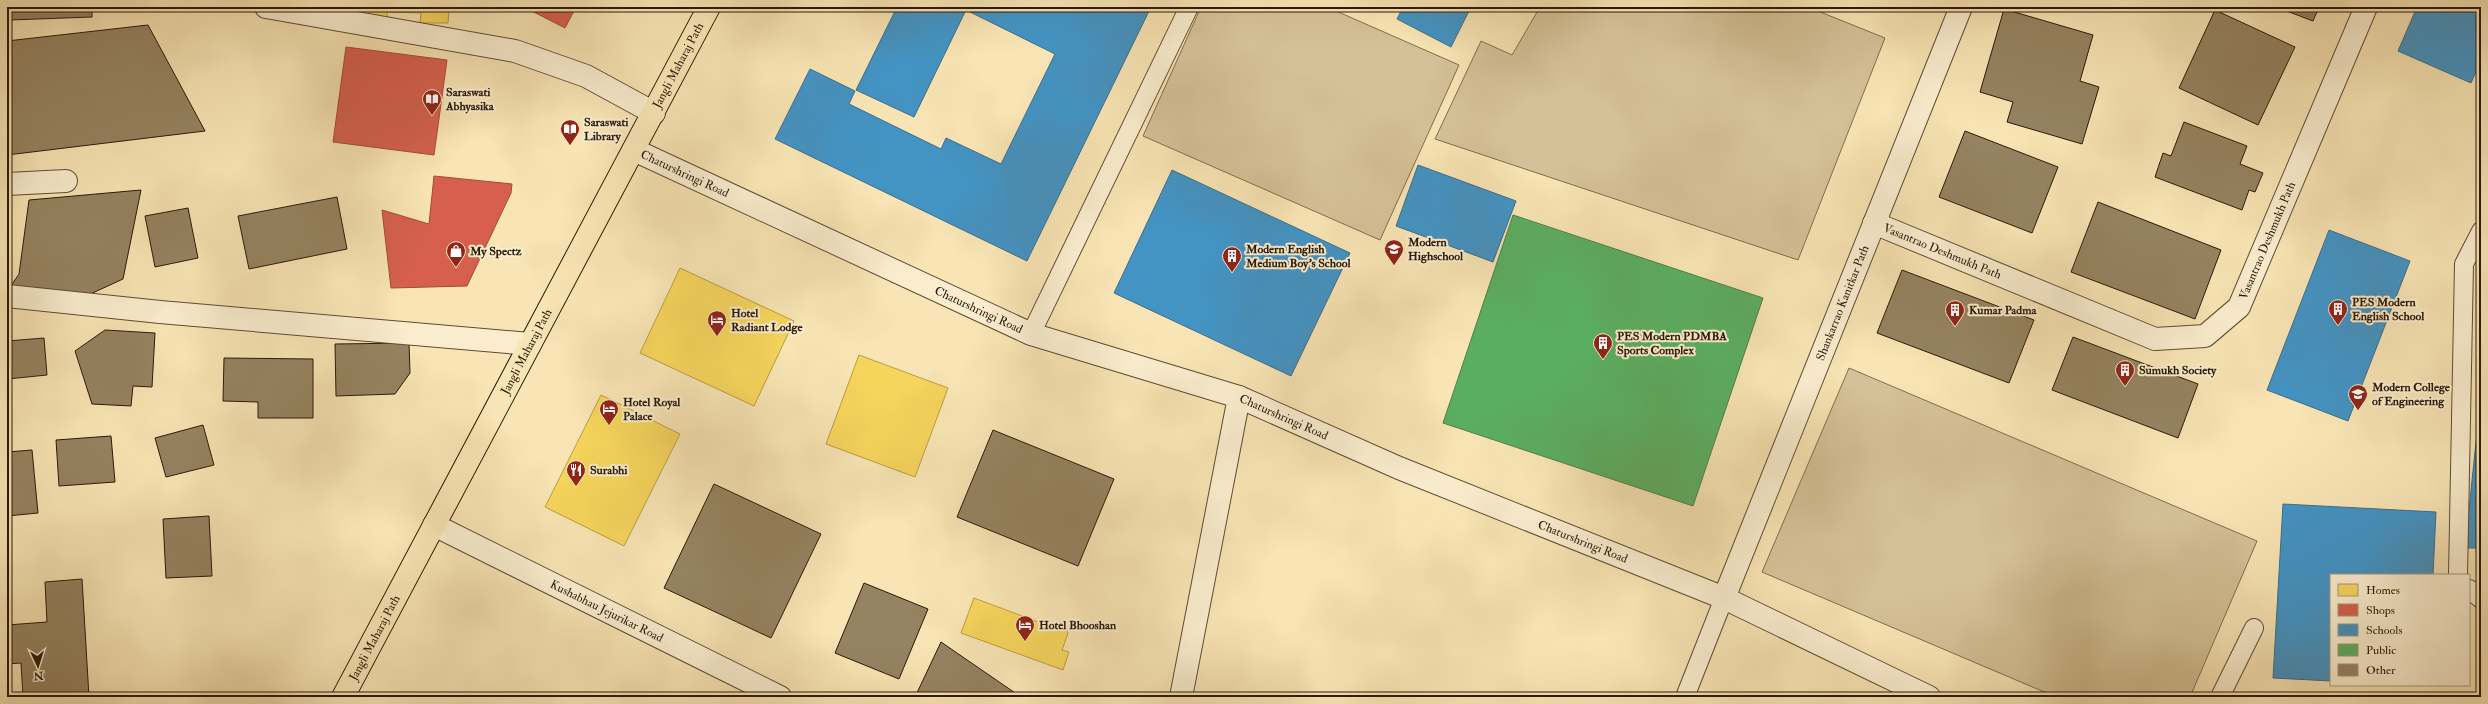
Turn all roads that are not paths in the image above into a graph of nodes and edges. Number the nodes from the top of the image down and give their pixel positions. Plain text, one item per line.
1 (266, 7) edge
2 (709, 7) edge
3 (1189, 7) edge
4 (1961, 7) edge
5 (2366, 7) edge
6 (654, 112) junction
7 (634, 150) junction
8 (66, 181) dead end
9 (7, 184) edge
10 (1874, 223) junction
11 (2481, 231) edge
12 (7, 296) edge
13 (1031, 334) junction
14 (530, 344) junction
15 (1239, 397) junction
16 (434, 525) junction
17 (2458, 574) edge
18 (2470, 590) edge
19 (1724, 598) junction
20 (2481, 599) edge
21 (2254, 628) dead end
22 (346, 696) edge
23 (780, 697) edge
24 (1181, 697) edge
25 (1685, 697) edge
26 (1928, 697) edge
27 (2220, 697) edge

1 - 6 street
2 - 6 main road, Jangli Maharaj Path
3 - 13 lane
4 - 10 street, Shankarrao Kanitkar Path
5 - 10 street, Vasantrao Deshmukh Path
6 - 7 main road, Jangli Maharaj Path
7 - 13 street, Chaturshringi Road
7 - 14 main road, Jangli Maharaj Path
8 - 9 street
10 - 19 street, Shankarrao Kanitkar Path
11 - 17 lane
12 - 14 street
13 - 15 street, Chaturshringi Road
14 - 16 main road, Jangli Maharaj Path
15 - 19 street, Chaturshringi Road
15 - 24 street
16 - 22 main road, Jangli Maharaj Path
16 - 23 street, Kushabhau Jejurikar Road
18 - 20 lane
19 - 25 lane
19 - 26 street, Chaturshringi Road
21 - 27 lane

